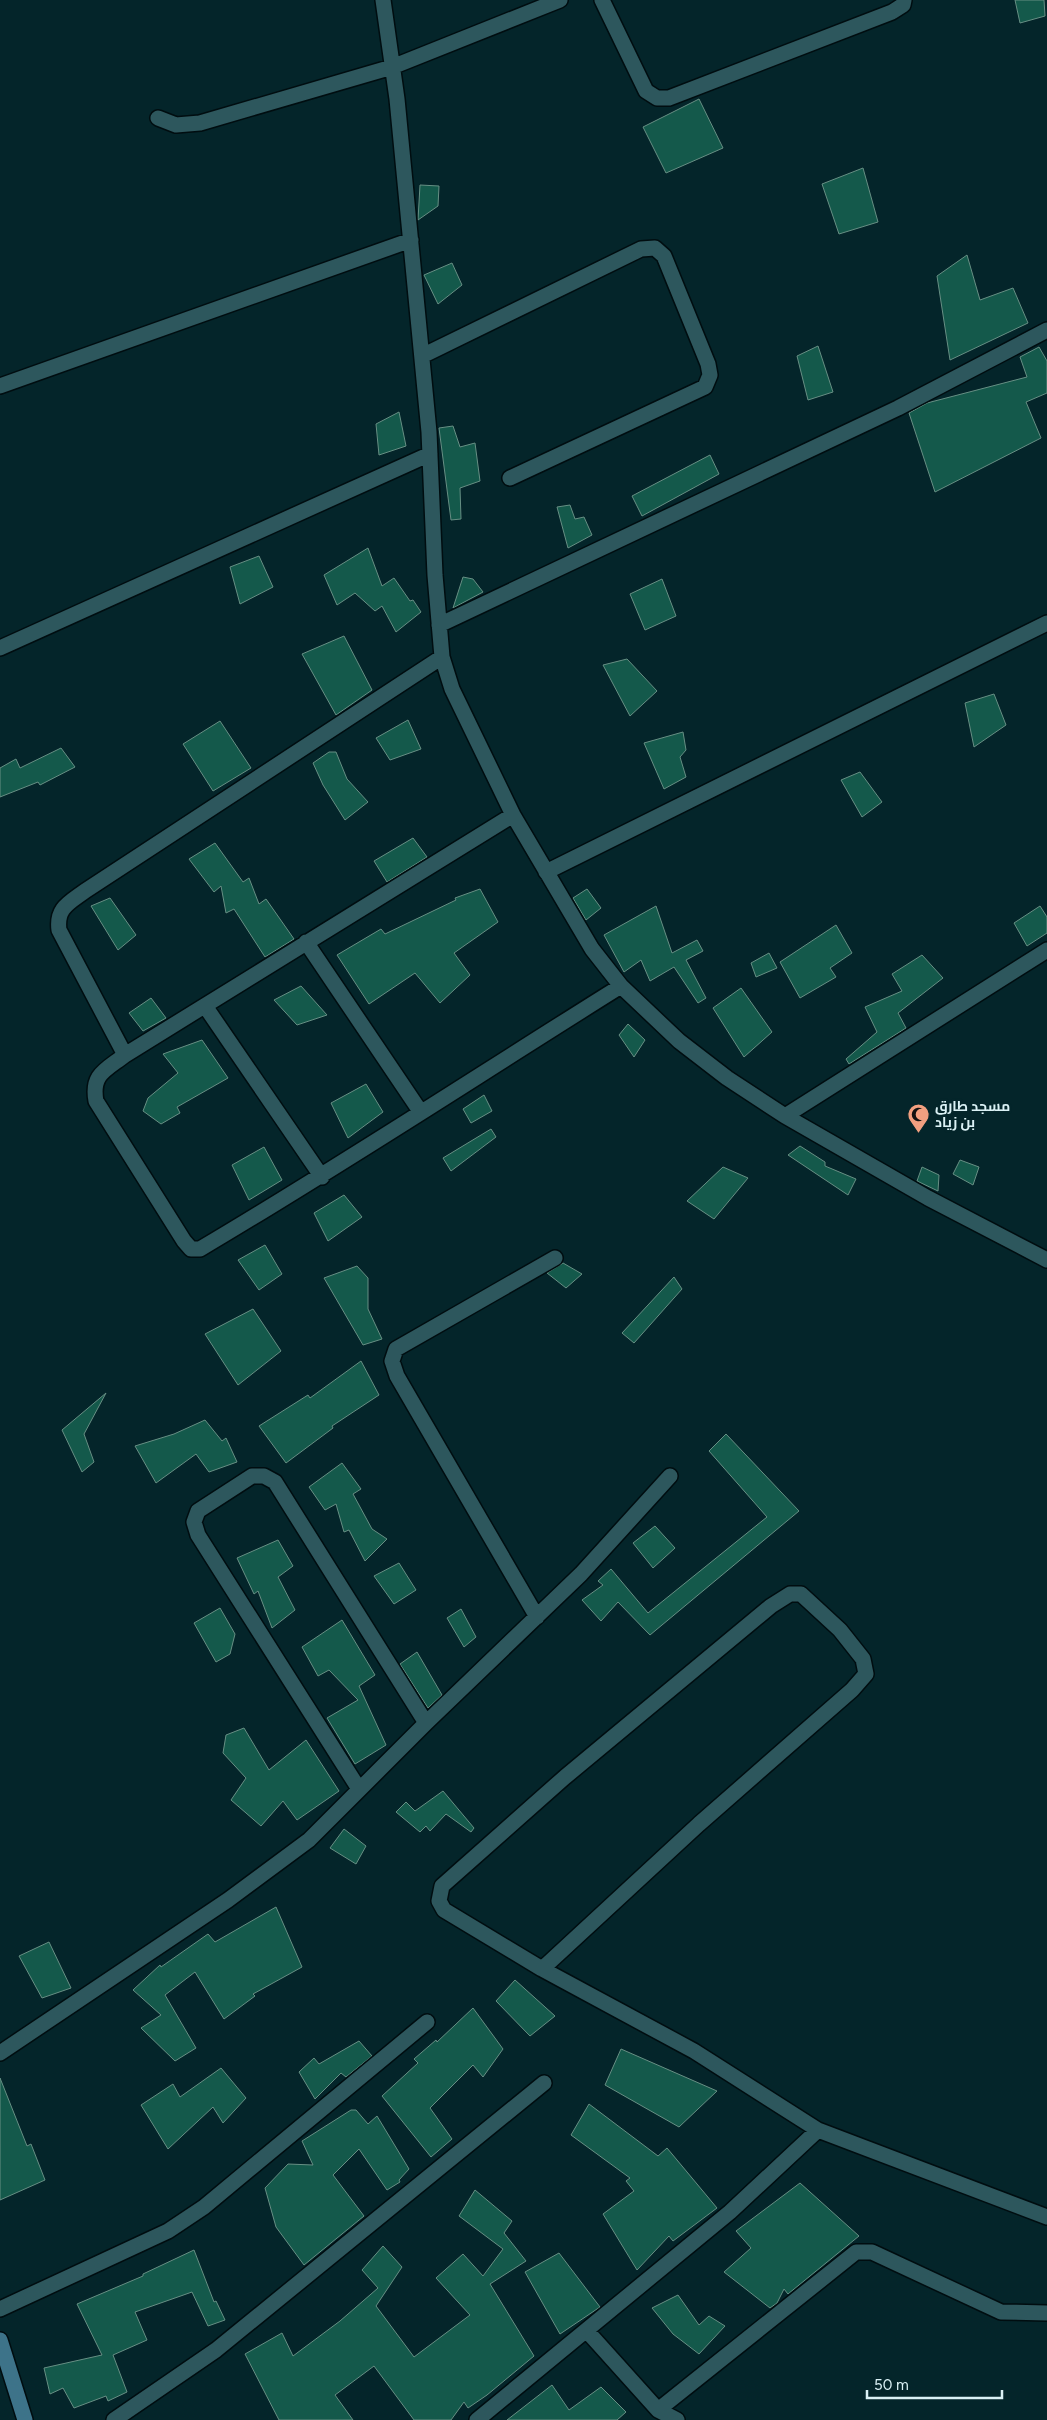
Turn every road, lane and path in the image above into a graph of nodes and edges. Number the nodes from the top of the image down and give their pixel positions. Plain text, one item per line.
1 (383, 0) edge
2 (560, 0) edge
3 (602, 0) edge
4 (904, 0) edge
5 (392, 67) junction
6 (158, 118) dead end
7 (410, 240) junction
8 (1047, 330) edge
9 (422, 356) junction
10 (0, 386) edge
11 (430, 454) junction
12 (510, 478) dead end
13 (1047, 623) edge
14 (439, 625) junction
15 (0, 648) edge
16 (442, 657) junction
17 (513, 815) junction
18 (546, 872) junction
19 (306, 942) junction
20 (1047, 950) edge
21 (621, 986) junction
22 (205, 1006) junction
23 (125, 1055) junction
24 (420, 1111) junction
25 (785, 1116) junction
26 (322, 1177) junction
27 (555, 1258) dead end
28 (1047, 1260) edge
29 (670, 1476) dead end
30 (537, 1616) junction
31 (426, 1723) junction
32 (359, 1789) junction
33 (542, 1969) junction
34 (427, 2022) dead end
35 (0, 2053) edge
36 (544, 2083) dead end
37 (818, 2130) junction
38 (1047, 2217) edge
39 (0, 2310) edge
40 (1047, 2313) edge
41 (587, 2331) junction
42 (0, 2340) edge
43 (658, 2410) junction
44 (25, 2420) edge
45 (114, 2420) edge
46 (477, 2420) edge
47 (677, 2420) edge

1 - 5 street
2 - 5 street
3 - 4 street
5 - 6 street
5 - 7 street
7 - 9 street
7 - 10 street
8 - 14 street
9 - 11 street
9 - 12 street
11 - 14 street
11 - 15 street
13 - 18 street
14 - 16 street
16 - 17 street
16 - 23 street
17 - 18 street
17 - 19 street
18 - 21 street
19 - 22 street
19 - 24 street
20 - 25 street
21 - 24 street
21 - 25 street
22 - 23 street
22 - 26 street
23 - 26 street
24 - 26 street
25 - 28 street
27 - 30 street
29 - 30 street
30 - 31 street
31 - 32 street
31 - 32 street
32 - 35 street
33 - 33 street
33 - 37 street
34 - 39 street
36 - 45 street
37 - 38 street
37 - 41 street
40 - 43 street
41 - 43 street
41 - 46 street
42 - 44 street
43 - 47 street

